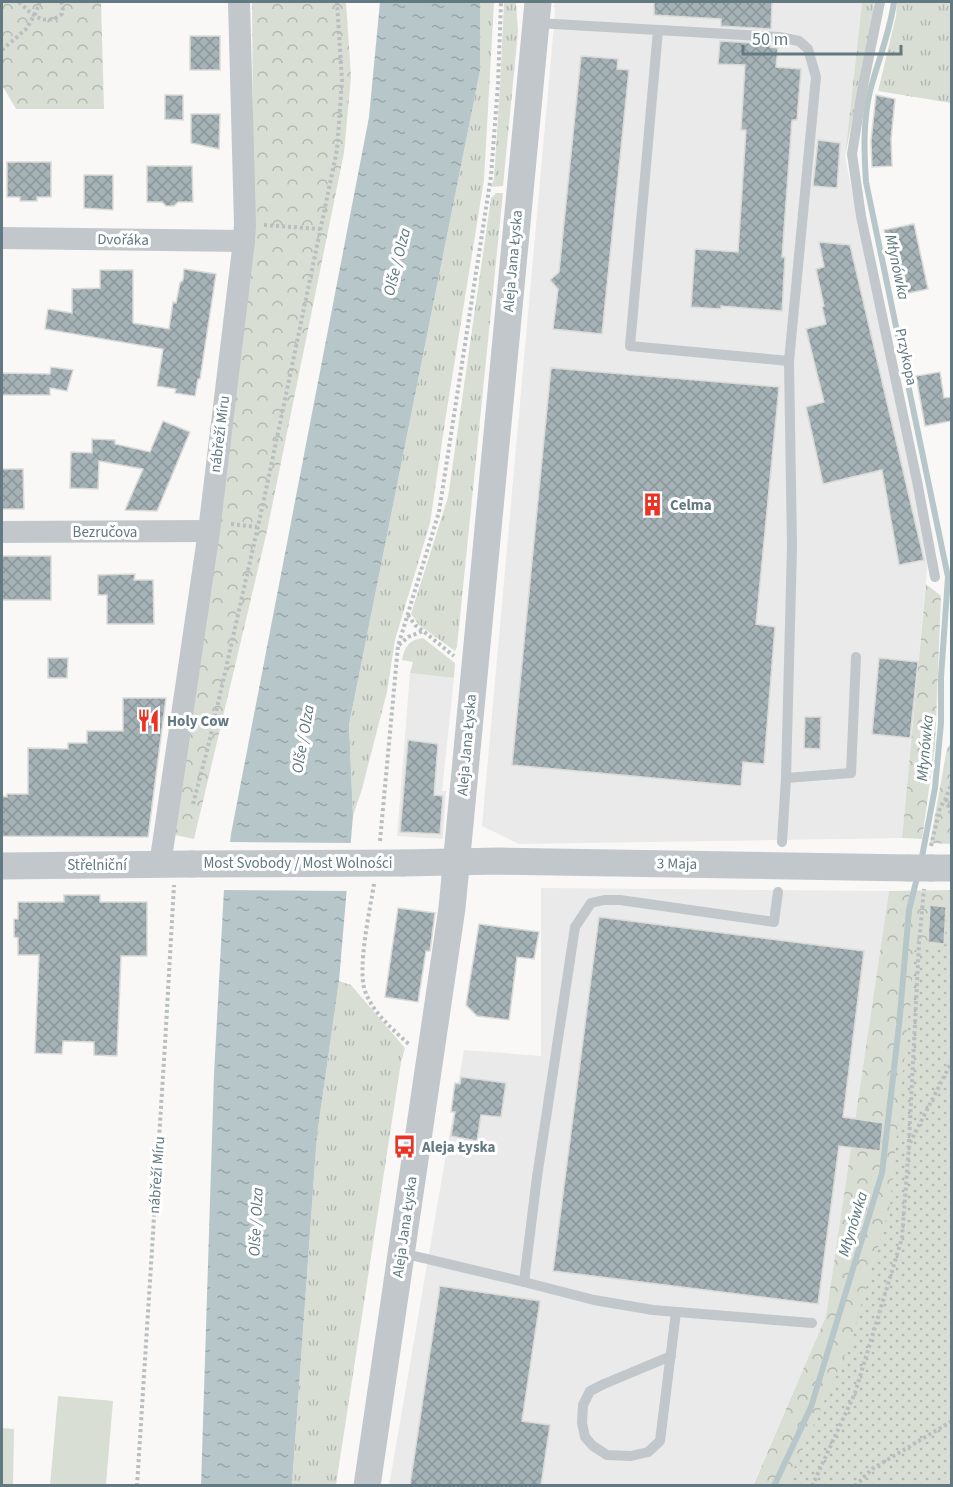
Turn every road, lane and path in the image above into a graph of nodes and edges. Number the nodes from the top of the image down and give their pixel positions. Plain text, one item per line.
1 (19, 2) edge
2 (40, 2) edge
3 (61, 2) edge
4 (239, 2) edge
5 (337, 2) edge
6 (501, 2) edge
7 (880, 2) edge
8 (537, 12) edge
9 (34, 16) junction
10 (658, 30) junction
11 (2, 50) edge
12 (320, 229) junction
13 (244, 233) junction
14 (2, 238) edge
15 (789, 361) junction
16 (209, 531) junction
17 (2, 532) edge
18 (936, 577) dead end
19 (407, 615) junction
20 (423, 632) junction
21 (398, 646) junction
22 (461, 657) dead end
23 (856, 657) dead end
24 (786, 778) junction
25 (951, 781) edge
26 (190, 812) dead end
27 (951, 817) edge
28 (782, 842) dead end
29 (379, 846) dead end
30 (457, 861) junction
31 (403, 863) joint
32 (176, 864) junction
33 (2, 866) edge
34 (929, 874) edge
35 (375, 882) dead end
36 (778, 892) dead end
37 (410, 1046) dead end
38 (951, 1061) edge
39 (909, 1145) junction
40 (401, 1253) junction
41 (525, 1282) junction
42 (676, 1312) junction
43 (812, 1323) dead end
44 (671, 1356) junction
45 (951, 1421) edge
46 (137, 1485) edge
47 (367, 1485) edge
48 (812, 1485) edge
49 (855, 1485) edge

1 - 9 path
2 - 9 path
3 - 9 path
4 - 13 street, nábřeží Míru
5 - 12 path
6 - 19 path
7 - 18 lane, Przykopa
8 - 10 lane
8 - 30 street, Aleja Jana Łyska
9 - 11 path
10 - 15 lane
10 - 15 lane
12 - 13 path
12 - 26 path
13 - 14 street, Dvořáka
13 - 16 street, nábřeží Míru
15 - 24 lane
16 - 17 street, Bezručova
16 - 32 street, nábřeží Míru
19 - 20 path
19 - 21 path
20 - 21 path
20 - 22 path
21 - 29 path
23 - 24 lane
24 - 28 lane
25 - 27 path
30 - 31 street, 3 Maja
30 - 34 street, 3 Maja
30 - 40 street, Aleja Jana Łyska
31 - 32 street, Most Svobody / Most Wolności, bridge
32 - 33 street, Střelniční
32 - 46 path, nábřeží Míru
34 - 39 path
35 - 37 path
36 - 41 lane
38 - 39 path
39 - 48 path
40 - 41 lane
40 - 47 street, Aleja Jana Łyska
41 - 42 lane
42 - 43 lane
42 - 44 lane
44 - 44 lane
45 - 49 path

